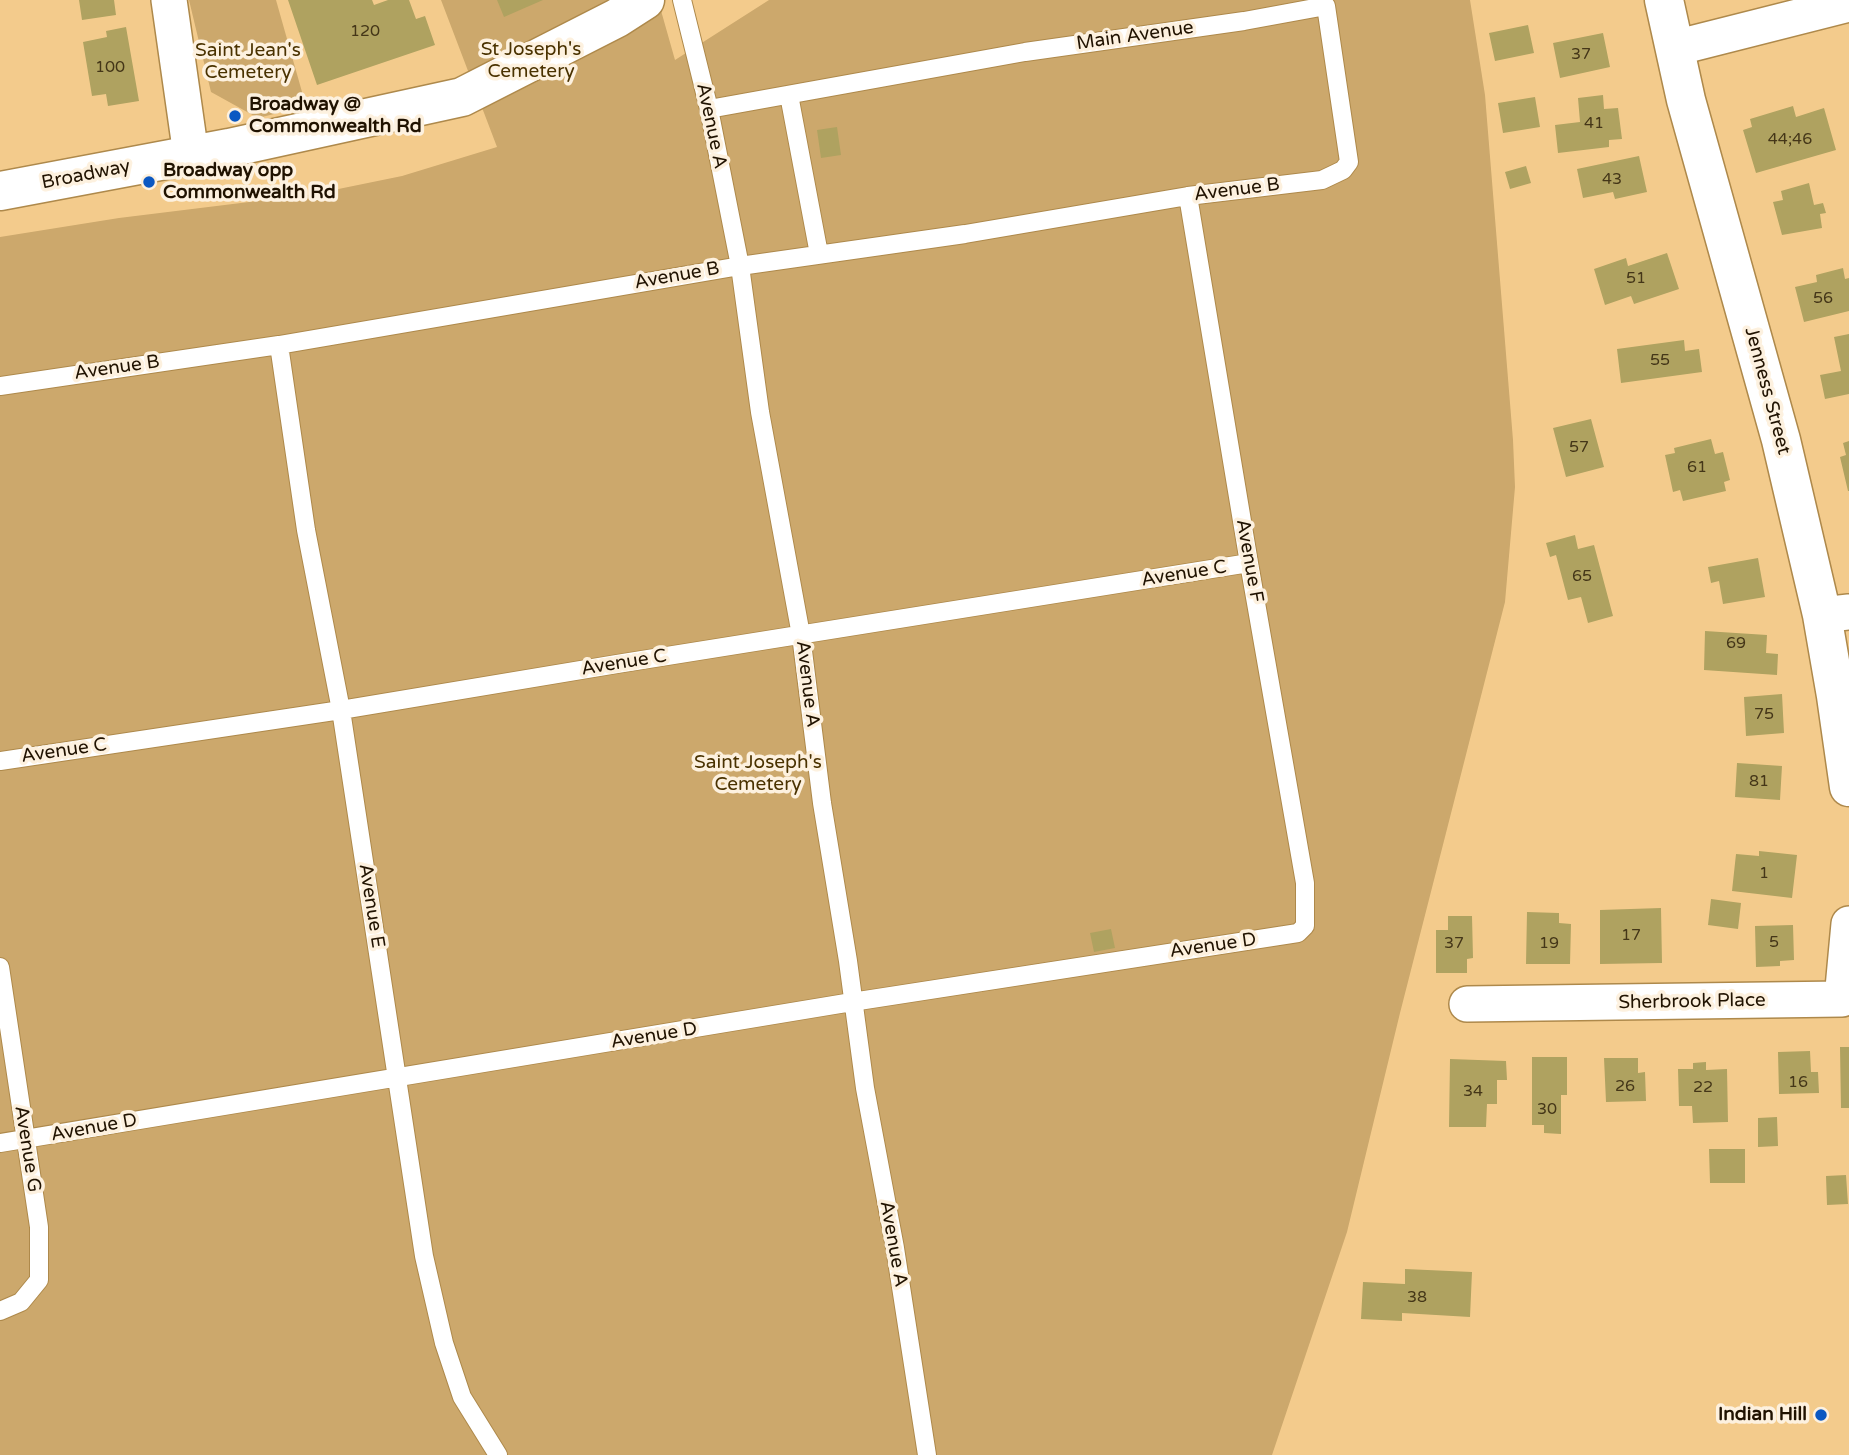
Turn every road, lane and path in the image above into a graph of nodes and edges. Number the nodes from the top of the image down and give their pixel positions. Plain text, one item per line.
1 (169, 0) edge
2 (645, 0) edge
3 (682, 0) edge
4 (1664, 0) edge
5 (1848, 3) edge
6 (1675, 48) junction
7 (789, 95) junction
8 (709, 109) junction
9 (191, 155) junction
10 (1349, 162) joint
11 (0, 191) edge
12 (1188, 196) junction
13 (819, 254) junction
14 (740, 266) junction
15 (279, 345) junction
16 (0, 386) edge
17 (1249, 564) junction
18 (1835, 614) edge
19 (801, 635) junction
20 (341, 710) junction
21 (0, 761) edge
22 (1849, 788) edge
23 (1849, 925) edge
24 (1305, 926) joint
25 (0, 967) edge
26 (852, 1002) junction
27 (1467, 1004) dead end
28 (397, 1078) junction
29 (26, 1140) junction
30 (0, 1143) edge
31 (0, 1311) edge
32 (498, 1455) edge
33 (927, 1455) edge

1 - 9 street
2 - 9 street, Broadway
3 - 8 lane, Avenue A
4 - 6 street, Jenness Street
5 - 6 street
6 - 18 street, Jenness Street
7 - 8 lane, Main Avenue
7 - 10 lane, Main Avenue
7 - 13 lane
8 - 14 lane, Avenue A
9 - 11 street, Broadway
10 - 12 lane, Avenue B
12 - 13 lane, Avenue B
12 - 17 lane, Avenue F
13 - 14 lane, Avenue B
14 - 15 lane, Avenue B
14 - 19 lane, Avenue A
15 - 16 lane, Avenue B
15 - 20 lane, Avenue E
17 - 19 lane, Avenue C
17 - 24 lane, Avenue F
18 - 22 street, Jenness Street
19 - 20 lane, Avenue C
19 - 26 lane, Avenue A
20 - 21 lane, Avenue C
20 - 28 lane, Avenue E
23 - 27 street, Sherbrook Place
24 - 26 lane, Avenue D
25 - 29 lane, Avenue G
26 - 28 lane, Avenue D
26 - 33 lane, Avenue A
28 - 29 lane, Avenue D
28 - 32 lane, Avenue E
29 - 30 lane, Avenue D
29 - 31 lane, Avenue G

